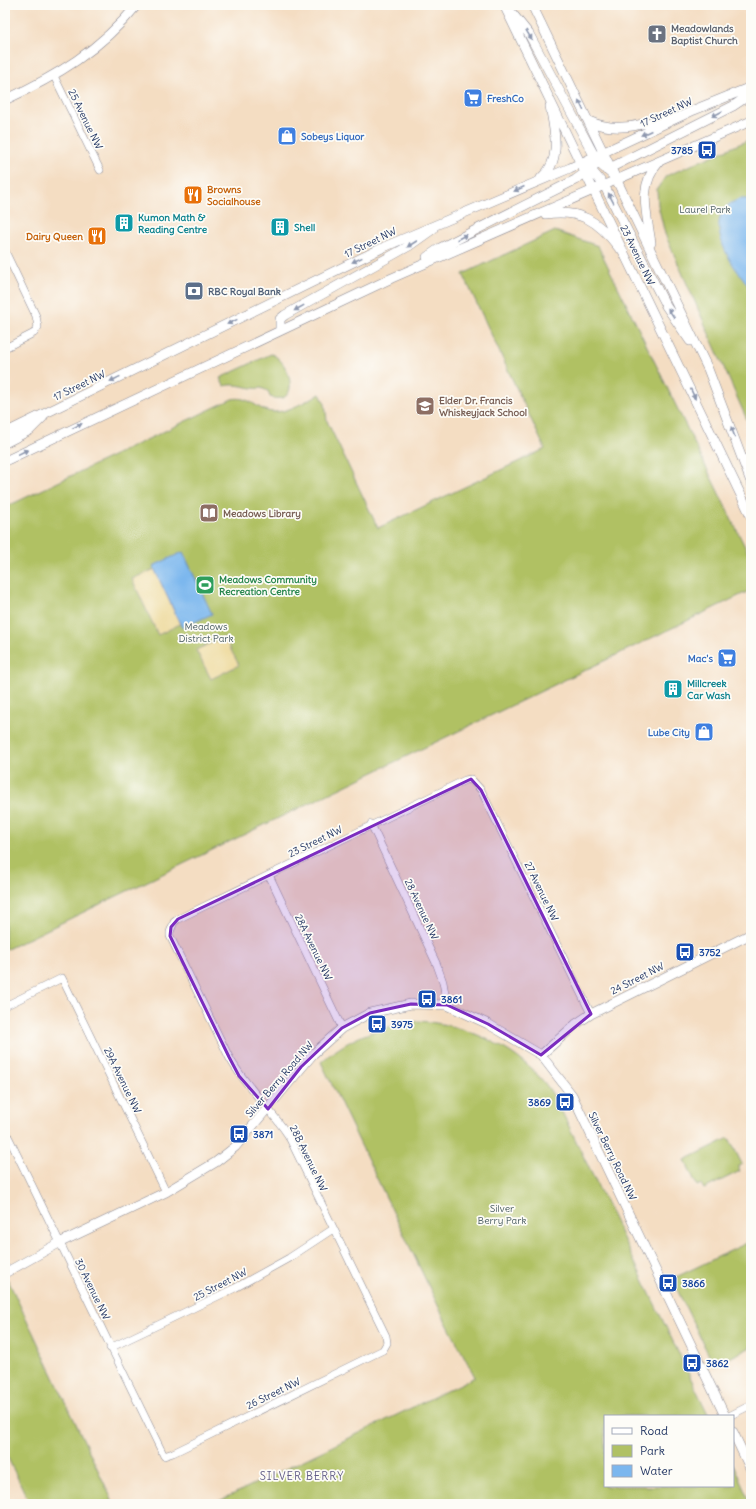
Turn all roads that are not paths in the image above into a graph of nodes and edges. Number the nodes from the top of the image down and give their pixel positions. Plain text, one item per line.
1 (137, 5) edge
2 (504, 5) edge
3 (524, 5) edge
4 (532, 5) edge
5 (544, 30) junction
6 (54, 76) junction
7 (751, 87) edge
8 (751, 94) edge
9 (549, 96) junction
10 (5, 100) edge
11 (694, 110) junction
12 (589, 121) junction
13 (751, 121) edge
14 (604, 152) junction
15 (597, 159) junction
16 (661, 160) junction
17 (581, 163) junction
18 (608, 168) junction
19 (100, 170) dead end
20 (589, 171) junction
21 (617, 180) junction
22 (601, 182) junction
23 (533, 183) junction
24 (594, 189) junction
25 (534, 215) junction
26 (444, 221) junction
27 (5, 251) edge
28 (653, 252) junction
29 (630, 263) junction
30 (405, 272) junction
31 (280, 330) junction
32 (5, 348) edge
33 (708, 369) junction
34 (48, 412) junction
35 (5, 433) edge
36 (5, 443) edge
37 (5, 461) edge
38 (751, 482) edge
39 (751, 516) edge
40 (471, 779) joint
41 (371, 824) junction
42 (268, 875) junction
43 (171, 927) joint
44 (751, 934) edge
45 (447, 1005) junction
46 (5, 1006) edge
47 (591, 1014) junction
48 (342, 1028) junction
49 (541, 1055) junction
50 (268, 1109) junction
51 (5, 1130) edge
52 (166, 1192) junction
53 (333, 1229) junction
54 (60, 1243) junction
55 (5, 1273) edge
56 (388, 1343) joint
57 (110, 1348) junction
58 (751, 1405) edge
59 (727, 1415) edge
60 (729, 1415) edge
61 (734, 1434) edge
62 (164, 1456) joint
63 (751, 1470) edge

1 - 6 main road
2 - 9 main road, 23 Avenue NW
2 -> 15 main road
3 - 5 main road
4 - 5 main road, 23 Avenue NW
12 -> 5 main road, 23 Avenue NW
6 - 10 main road
6 - 19 street, 25 Avenue NW
7 - 11 main road, 17 Street NW
8 -> 18 main road
9 - 17 main road, 23 Avenue NW
9 - 23 main road
11 - 12 main road
11 -> 14 main road, 17 Street NW
12 - 14 main road, 23 Avenue NW
13 - 16 main road
14 - 15 main road, 17 Street NW
14 - 18 main road, 23 Avenue NW
15 - 17 main road, 17 Street NW
15 - 18 main road
15 - 20 main road
16 - 21 main road
16 - 28 main road
17 - 20 main road, 23 Avenue NW
17 - 23 main road, 17 Street NW
18 - 21 main road, 23 Avenue NW
18 - 22 main road
20 - 22 main road
20 - 24 main road, 23 Avenue NW
30 -> 20 main road
21 - 22 main road
21 - 28 main road, 23 Avenue NW
22 - 24 main road
33 -> 22 main road
23 -> 26 main road, 17 Street NW
24 - 25 main road
24 - 29 main road, 23 Avenue NW
25 - 29 main road
25 - 30 main road
26 -> 31 main road
26 -> 34 main road, 17 Street NW
27 - 32 street
28 - 33 main road, 23 Avenue NW
29 -> 39 main road, 23 Avenue NW
30 - 31 main road
37 -> 31 main road
38 -> 33 main road, 23 Avenue NW
34 - 35 main road, 17 Street NW
34 - 36 main road
40 - 41 street, 23 Street NW
40 - 47 street, 27 Avenue NW
41 - 42 street, 23 Street NW
41 - 45 street, 28 Avenue NW
42 - 43 street, 23 Street NW
42 - 48 street, 28A Avenue NW
43 - 50 street, 28B Avenue NW
44 - 47 main road, 24 Street NW
45 - 48 main road, Silver Berry Road NW
45 - 49 main road, Silver Berry Road NW
46 - 52 street, 29A Avenue NW
47 - 49 main road, 24 Street NW
48 - 50 main road, Silver Berry Road NW
49 - 59 main road, Silver Berry Road NW
50 - 52 main road, Silver Berry Road NW
50 - 53 street, 28B Avenue NW
51 - 54 street, 30 Avenue NW
52 - 54 main road, Silver Berry Road NW
53 - 56 street, 28B Avenue NW
53 - 57 street, 25 Street NW
54 - 55 main road, Silver Berry Road NW
54 - 57 street, 30 Avenue NW
56 - 62 street, 26 Street NW
57 - 62 street, 30 Avenue NW
58 - 60 street
61 - 63 main road

